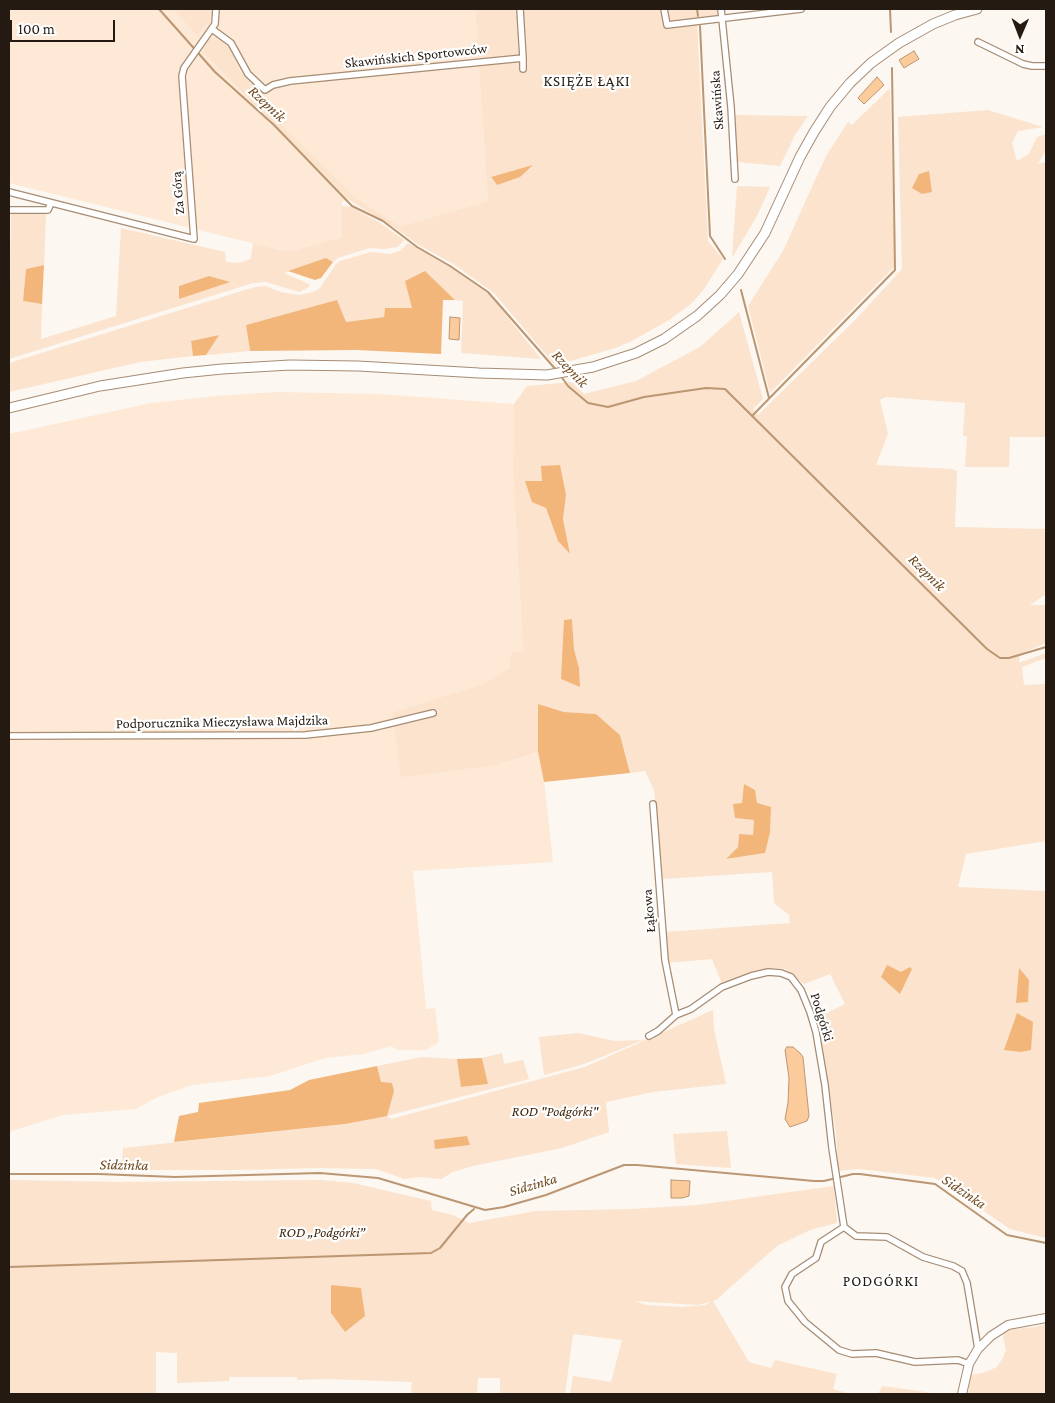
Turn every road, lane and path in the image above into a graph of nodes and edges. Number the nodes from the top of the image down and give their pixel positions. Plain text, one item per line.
1 (216, 9) edge
2 (520, 9) edge
3 (664, 9) edge
4 (721, 9) edge
5 (801, 9) edge
6 (977, 9) edge
7 (723, 18) junction
8 (212, 29) junction
9 (978, 42) dead end
10 (523, 58) junction
11 (1046, 66) edge
12 (523, 68) dead end
13 (735, 180) dead end
14 (9, 192) edge
15 (51, 203) junction
16 (9, 210) edge
17 (9, 408) edge
18 (433, 713) dead end
19 (9, 736) edge
20 (653, 804) dead end
21 (676, 1015) junction
22 (648, 1036) dead end
23 (844, 1227) junction
24 (1046, 1318) edge
25 (978, 1349) junction
26 (969, 1364) junction
27 (962, 1394) edge

1 - 8 street, Za Górą
2 - 10 street
3 - 7 street
4 - 7 street, Skawińska
5 - 7 street
6 - 17 main road
7 - 13 street, Skawińska
8 - 10 street, Skawińskich Sportowców
8 - 15 street, Za Górą
9 - 11 street
10 - 12 street
14 - 15 street, Za Górą
15 - 16 street
18 - 19 street, Podporucznika Mieczysława Majdzika
20 - 21 street, Łąkowa
21 - 22 street, Podgórki
21 - 23 street, Podgórki
23 - 25 street
23 - 26 street
24 - 25 street
25 - 26 street
26 - 27 street

